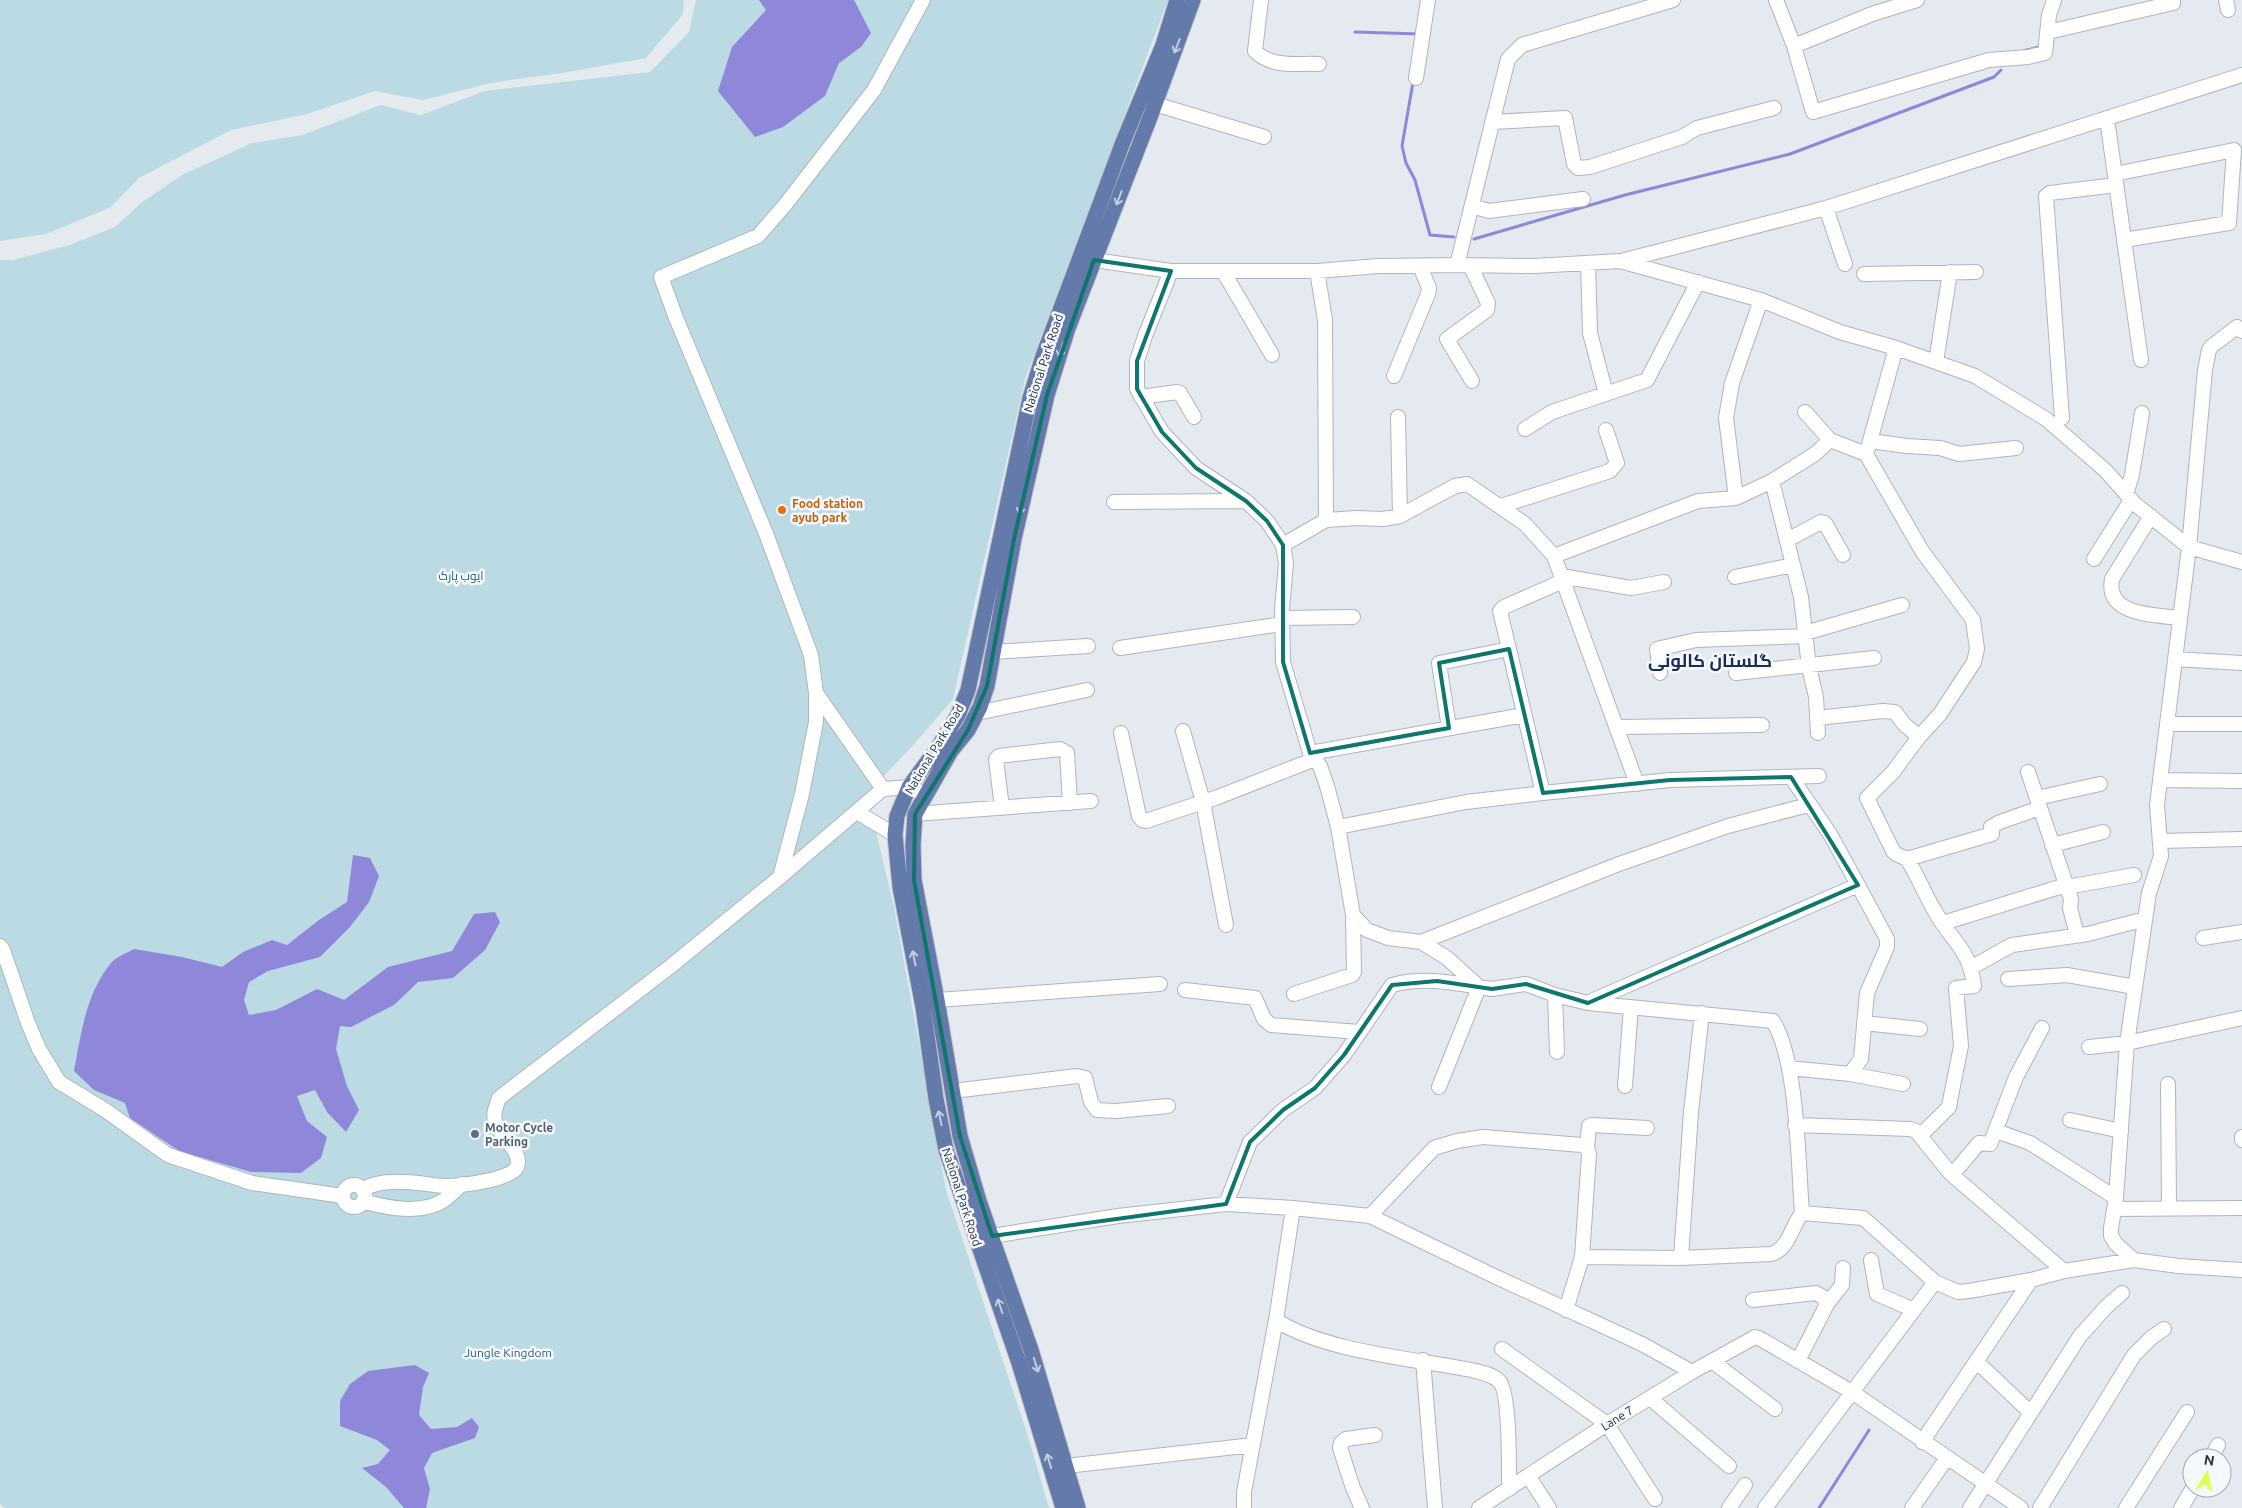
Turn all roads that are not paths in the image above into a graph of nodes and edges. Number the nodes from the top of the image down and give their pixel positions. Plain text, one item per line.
1 (923, 0) edge
2 (1177, 0) edge
3 (1193, 0) edge
4 (1261, 0) edge
5 (1428, 0) edge
6 (1776, 0) edge
7 (1917, 0) edge
8 (2054, 0) edge
9 (2173, 0) edge
10 (1667, 1) edge
11 (2048, 32) junction
12 (1794, 46) junction
13 (1318, 64) dead end
14 (2242, 75) edge
15 (1416, 78) dead end
16 (1155, 104) junction
17 (1774, 108) dead end
18 (2107, 119) junction
19 (1132, 122) junction
20 (1492, 122) junction
21 (1146, 128) junction
22 (1264, 137) dead end
23 (2116, 180) junction
24 (1583, 199) dead end
25 (1472, 206) junction
26 (1826, 208) junction
27 (2124, 240) junction
28 (1094, 260) junction
29 (1620, 261) junction
30 (1588, 263) junction
31 (1845, 264) dead end
32 (1463, 265) junction
33 (1420, 266) junction
34 (1171, 271) junction
35 (1223, 271) junction
36 (1317, 271) junction
37 (1950, 272) junction
38 (1976, 272) dead end
39 (1864, 274) dead end
40 (1698, 282) junction
41 (1761, 300) junction
42 (2242, 331) edge
43 (1896, 348) junction
44 (1272, 355) dead end
45 (2140, 360) dead end
46 (1936, 362) junction
47 (1394, 376) dead end
48 (1472, 381) dead end
49 (1606, 394) junction
50 (1141, 397) junction
51 (1805, 412) dead end
52 (2142, 413) dead end
53 (1025, 417) junction
54 (1194, 417) dead end
55 (1398, 417) dead end
56 (2062, 418) dead end
57 (1041, 421) junction
58 (1525, 429) dead end
59 (1606, 430) dead end
60 (1830, 440) junction
61 (1868, 447) junction
62 (2016, 448) dead end
63 (1772, 481) junction
64 (2129, 497) junction
65 (1736, 498) junction
66 (1245, 501) junction
67 (1114, 502) dead end
68 (1501, 506) junction
69 (1400, 516) junction
70 (2151, 516) junction
71 (1326, 520) junction
72 (1787, 540) junction
73 (1283, 545) junction
74 (2189, 546) junction
75 (1843, 555) dead end
76 (1554, 556) junction
77 (2094, 559) dead end
78 (2242, 562) edge
79 (1793, 565) junction
80 (1735, 577) dead end
81 (1562, 579) junction
82 (1664, 582) dead end
83 (1902, 605) dead end
84 (1353, 617) dead end
85 (2180, 618) junction
86 (1282, 621) junction
87 (1805, 634) junction
88 (1088, 646) dead end
89 (1120, 648) dead end
90 (1509, 649) junction
91 (993, 652) junction
92 (1874, 658) dead end
93 (2175, 659) junction
94 (2242, 663) edge
95 (1809, 667) junction
96 (1660, 673) dead end
97 (1736, 673) dead end
98 (1087, 690) dead end
99 (816, 692) junction
100 (977, 713) junction
101 (1524, 715) junction
102 (2167, 724) junction
103 (2242, 724) edge
104 (1762, 725) dead end
105 (1616, 727) junction
106 (1449, 728) junction
107 (1183, 731) dead end
108 (1121, 733) dead end
109 (1919, 737) junction
110 (1312, 756) junction
111 (2028, 772) dead end
112 (1819, 776) dead end
113 (1791, 777) junction
114 (2160, 780) junction
115 (2242, 781) edge
116 (1637, 784) junction
117 (2100, 784) dead end
118 (909, 787) junction
119 (883, 790) junction
120 (1543, 793) junction
121 (924, 795) junction
122 (1091, 801) dead end
123 (1203, 802) junction
124 (1070, 803) junction
125 (2038, 803) junction
126 (1808, 804) junction
127 (1002, 808) junction
128 (857, 812) junction
129 (915, 814) junction
130 (1338, 827) junction
131 (2103, 832) dead end
132 (894, 835) junction
133 (2242, 839) edge
134 (2160, 841) junction
135 (2052, 845) junction
136 (788, 852) junction
137 (1907, 858) junction
138 (802, 859) junction
139 (2134, 875) dead end
140 (780, 878) junction
141 (1858, 884) junction
142 (2066, 886) junction
143 (1353, 915) junction
144 (2145, 919) junction
145 (1943, 924) junction
146 (1226, 925) dead end
147 (2242, 932) edge
148 (2077, 935) junction
149 (2203, 938) dead end
150 (1421, 942) junction
151 (0, 946) edge
152 (1972, 967) junction
153 (2008, 979) dead end
154 (1160, 984) dead end
155 (1479, 987) junction
156 (2135, 987) junction
157 (1185, 990) dead end
158 (1294, 994) dead end
159 (1554, 995) junction
160 (937, 1000) junction
161 (1588, 1003) junction
162 (1631, 1006) junction
163 (1702, 1013) junction
164 (2242, 1018) edge
165 (1864, 1023) junction
166 (2042, 1028) dead end
167 (1920, 1029) dead end
168 (1359, 1032) junction
169 (2127, 1044) junction
170 (2089, 1047) dead end
171 (1557, 1052) dead end
172 (1788, 1068) junction
173 (1850, 1074) junction
174 (1902, 1084) dead end
175 (2168, 1084) dead end
176 (1625, 1086) dead end
177 (1439, 1087) dead end
178 (952, 1091) junction
179 (1168, 1106) dead end
180 (2070, 1120) dead end
181 (1795, 1125) junction
182 (1647, 1128) dead end
183 (1996, 1131) junction
184 (2121, 1131) junction
185 (1921, 1135) junction
186 (1587, 1148) junction
187 (1952, 1174) junction
188 (462, 1184) junction
189 (362, 1195) junction
190 (1226, 1204) junction
191 (2115, 1204) junction
192 (1293, 1208) junction
193 (2169, 1208) junction
194 (2242, 1208) edge
195 (1802, 1213) junction
196 (1370, 1216) junction
197 (992, 1236) junction
198 (1582, 1257) junction
199 (1681, 1258) junction
200 (1872, 1260) dead end
201 (2134, 1260) junction
202 (1843, 1268) dead end
203 (2242, 1270) edge
204 (2064, 1271) junction
205 (2030, 1280) junction
206 (1935, 1282) junction
207 (2122, 1293) dead end
208 (1753, 1300) dead end
209 (1827, 1304) junction
210 (1566, 1310) junction
211 (1914, 1310) junction
212 (1276, 1320) junction
213 (2164, 1329) dead end
214 (1502, 1348) dead end
215 (1423, 1360) junction
216 (1712, 1360) junction
217 (1798, 1361) junction
218 (1976, 1361) junction
219 (1692, 1372) junction
220 (1852, 1392) junction
221 (1650, 1398) junction
222 (1774, 1409) dead end
223 (2187, 1412) dead end
224 (2031, 1413) junction
225 (1607, 1424) junction
226 (1376, 1435) dead end
227 (1922, 1442) junction
228 (1253, 1445) junction
229 (2218, 1445) dead end
230 (2216, 1448) edge
231 (1947, 1458) junction
232 (1066, 1466) junction
233 (1729, 1466) dead end
234 (1529, 1477) junction
235 (1986, 1484) junction
236 (1745, 1485) dead end
237 (1510, 1489) junction
238 (1655, 1499) dead end
239 (1063, 1508) edge
240 (1078, 1508) edge
241 (1244, 1508) edge
242 (1362, 1508) edge
243 (1435, 1508) edge
244 (1479, 1508) edge
245 (1548, 1508) edge
246 (1729, 1508) edge
247 (1765, 1508) edge
248 (1912, 1508) edge
249 (1970, 1508) edge
250 (2019, 1508) edge
251 (2040, 1508) edge
252 (2126, 1508) edge

1 - 99 street
2 - 19 main road, National Park Road
3 -> 16 main road, National Park Road
4 - 13 street
5 - 15 street
6 - 12 street
7 - 12 street
8 - 11 street
9 - 11 street
10 - 20 street
11 - 12 street
14 - 18 street
16 - 21 main road, National Park Road
16 - 22 street
17 - 20 street
18 - 23 street
18 - 26 street
19 - 21 main road
19 - 53 main road, National Park Road
20 - 25 street
21 -> 28 main road, National Park Road
23 - 27 street
23 - 27 street
23 - 56 street
24 - 25 street
25 - 32 street
26 - 29 street
26 - 31 street
27 - 45 street
28 - 34 street
28 -> 57 main road, National Park Road
29 - 30 street
29 - 40 street
30 - 32 street
30 - 49 street
32 - 33 street
32 - 48 street
33 - 36 street
33 - 47 street
34 - 35 street
34 - 50 street
35 - 36 street
35 - 44 street
36 - 71 street
37 - 38 street
37 - 39 street
37 - 46 street
40 - 41 street
40 - 49 street
41 - 43 street
41 - 65 street
42 - 74 street
43 - 46 street
43 - 61 street
46 - 64 street
49 - 58 street
50 - 54 street
50 - 66 street
51 - 60 street
52 - 64 street
53 - 57 main road
53 - 118 main road, National Park Road
55 - 69 street
57 -> 91 main road, National Park Road
59 - 68 street
60 - 61 street
60 - 63 street
61 - 62 street
61 - 109 street
63 - 65 street
63 - 72 street
64 - 70 street
64 - 77 street
65 - 76 street
66 - 67 street
66 - 73 street
68 - 69 street
68 - 76 street
69 - 71 street
70 - 74 street
70 - 85 street
71 - 73 street
72 - 75 street
72 - 79 street
73 - 86 street
74 - 78 street
74 - 85 street
76 - 81 street
79 - 80 street
79 - 87 street
81 - 82 street
81 - 90 street
81 - 105 street
83 - 87 street
84 - 86 street
85 - 93 street
86 - 89 street
86 - 110 street
87 - 95 street
87 - 96 street
88 - 91 street
90 - 101 street
90 - 106 street
91 - 100 main road, National Park Road
92 - 95 street
93 - 94 street
93 - 102 street
95 - 97 street
95 - 109 street
98 - 100 street
99 - 119 street
99 - 136 street
100 - 121 main road, National Park Road
101 - 106 street
101 - 120 street
102 - 103 street
102 - 114 street
104 - 105 street
105 - 116 street
106 - 110 street
107 - 123 street
108 - 123 street
109 - 137 street
110 - 123 street
110 - 130 street
111 - 125 street
112 - 113 street
113 - 116 street
113 - 126 street
114 - 115 street
114 - 134 street
116 - 120 street
117 - 125 street
118 - 119 street
118 - 121 street
118 - 132 main road, National Park Road
119 - 128 street
120 - 130 street
121 - 129 main road, National Park Road
122 - 124 street
123 - 146 street
124 - 127 street
124 - 127 street
125 - 135 street
125 - 137 street
126 - 141 street
126 - 150 street
127 - 129 street
128 - 132 street
128 - 138 street
129 - 160 main road, National Park Road
130 - 143 street
131 - 135 street
239 -> 132 main road, National Park Road
133 - 134 street
134 - 144 street
135 - 142 street
136 - 138 street
136 - 140 street
137 - 145 street
138 - 140 street
139 - 142 street
140 - 188 street
141 - 161 street
141 - 165 street
142 - 145 street
142 - 148 street
143 - 150 street
143 - 158 street
144 - 148 street
144 - 156 street
145 - 152 street
147 - 149 street
148 - 152 street
150 - 155 street
151 - 189 street
152 - 185 street
153 - 156 street
154 - 160 street
155 - 159 street
155 - 168 street
155 - 177 street
156 - 169 street
157 - 168 street
159 - 161 street
159 - 171 street
160 - 178 main road, National Park Road
161 - 162 street
162 - 163 street
162 - 176 street
163 - 172 street
163 - 199 street
164 - 169 street
165 - 167 street
165 - 173 street
166 - 183 street
168 - 190 street
169 - 170 street
169 - 184 street
172 - 173 street
172 - 181 street
173 - 174 street
175 - 193 street
178 - 179 street
178 - 197 main road, National Park Road
180 - 184 street
181 - 185 street
181 - 195 street
182 - 186 street
183 - 187 street
183 - 191 street
184 - 191 street
185 - 187 street
186 - 196 street
186 - 198 street
187 - 204 street
188 - 189 street
188 - 189 street
190 - 192 street
190 - 197 street
191 - 193 street
191 - 201 street
192 - 196 street
192 - 212 street
193 - 194 street
195 - 199 street
195 - 206 street
196 - 210 street
197 -> 232 main road, National Park Road
198 - 199 street
198 - 210 street
200 - 211 street
201 - 203 street
201 - 204 street
202 - 209 street
204 - 205 street
205 - 206 street
205 - 218 street
206 - 211 street
207 - 224 street
208 - 209 street
209 - 217 street
210 - 219 street
211 - 220 street
212 - 215 street
212 - 228 street
213 - 251 street
214 - 225 street
215 - 237 street
215 - 243 street
216 - 217 street, Lane 7
216 - 219 street, Lane 7
216 - 222 street
217 - 220 street
218 - 224 street
218 - 227 street
219 - 221 street, Lane 7
220 - 227 street
220 - 247 street
221 - 225 street, Lane 7
221 - 233 street
223 - 252 street
224 - 235 street
225 - 234 street, Lane 7
225 - 238 street
226 - 242 street
227 - 231 street
228 - 232 street
228 - 241 street
229 - 230 street
231 - 235 street
231 - 248 street
232 - 240 main road, National Park Road
234 - 237 street, Lane 7
234 - 245 street
235 - 249 street
235 - 250 street
236 - 246 street
237 - 244 street, Lane 7

